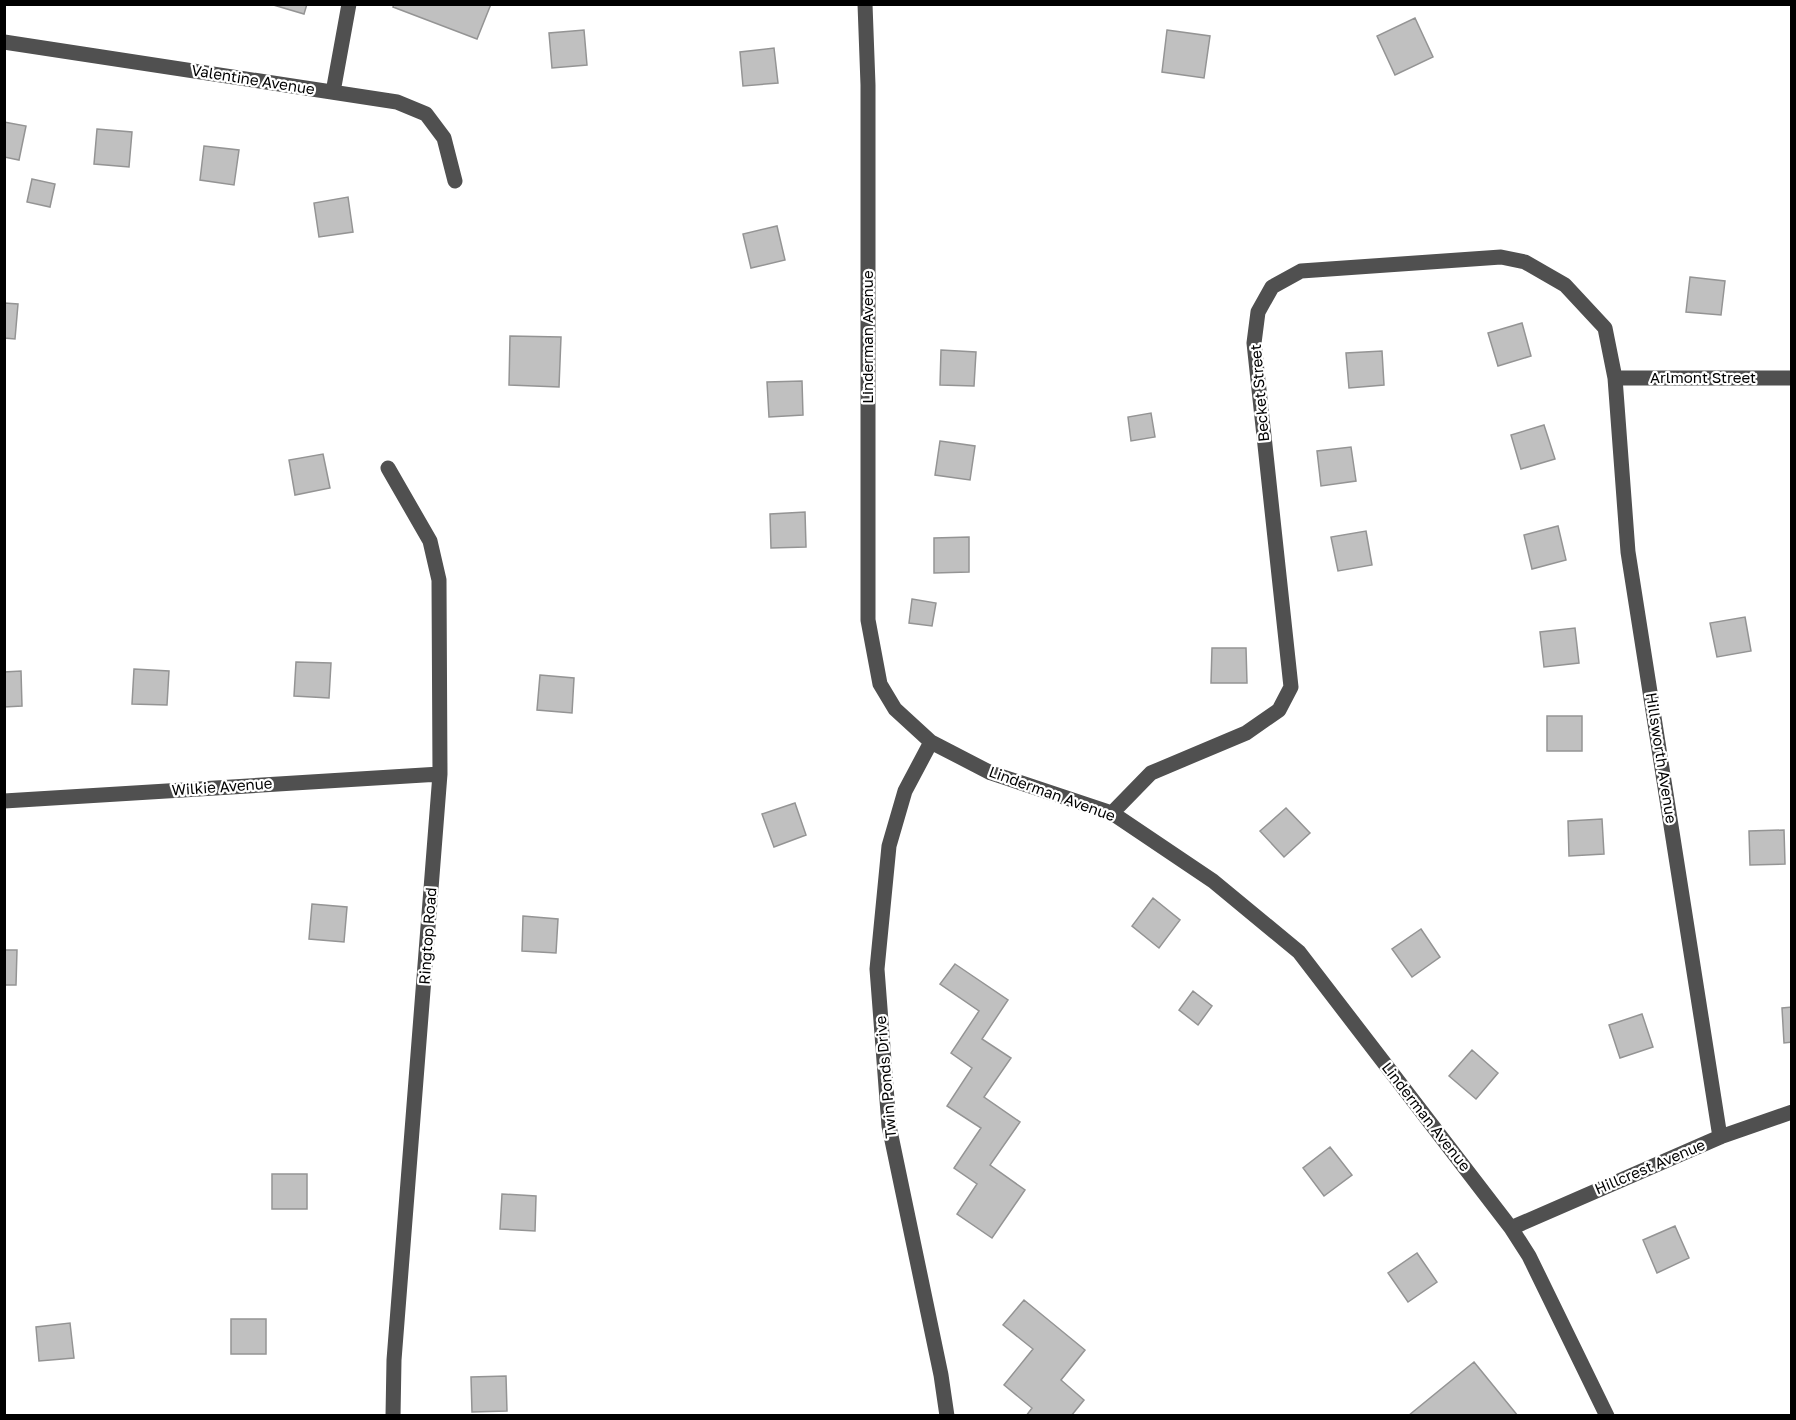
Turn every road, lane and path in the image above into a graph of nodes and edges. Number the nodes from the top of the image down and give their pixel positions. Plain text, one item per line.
1 (349, 4) edge
2 (865, 4) edge
3 (4, 42) edge
4 (333, 92) junction
5 (455, 181) dead end
6 (1615, 378) junction
7 (1791, 378) edge
8 (388, 468) dead end
9 (932, 742) junction
10 (440, 774) junction
11 (4, 801) edge
12 (1112, 813) junction
13 (1791, 1112) edge
14 (1720, 1137) junction
15 (1511, 1228) junction
16 (393, 1416) edge
17 (947, 1416) edge
18 (1607, 1416) edge

1 - 4 street
2 - 9 street, Linderman Avenue
3 - 4 street, Valentine Avenue
4 - 5 street, Valentine Avenue
6 - 7 street, Arlmont Street
6 - 12 street, Becket Street
6 - 14 street, Hillsworth Avenue
8 - 10 street, Ringtop Road
9 - 12 street, Linderman Avenue
9 - 17 street, Twin Ponds Drive
10 - 11 street, Wilkie Avenue
10 - 16 street, Ringtop Road
12 - 15 street, Linderman Avenue
13 - 14 street, Hillcrest Avenue
14 - 15 street, Hillcrest Avenue
15 - 18 street, Linderman Avenue

